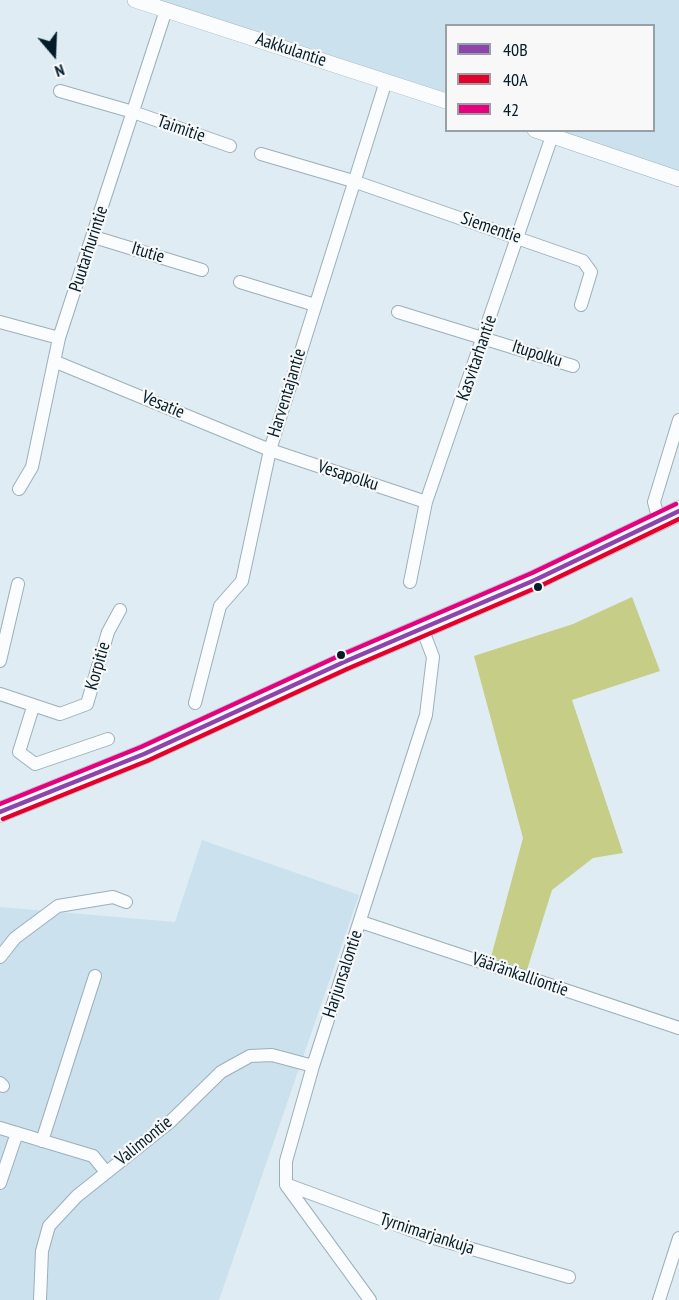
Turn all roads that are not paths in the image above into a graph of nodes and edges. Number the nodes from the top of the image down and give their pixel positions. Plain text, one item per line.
1 (135, 0) edge
2 (166, 10) junction
3 (386, 81) junction
4 (60, 91) dead end
5 (445, 100) edge
6 (133, 112) junction
7 (541, 132) edge
8 (552, 136) junction
9 (230, 146) dead end
10 (261, 154) dead end
11 (679, 179) edge
12 (353, 181) junction
13 (94, 237) junction
14 (517, 237) junction
15 (202, 270) dead end
16 (240, 282) dead end
17 (315, 305) junction
18 (581, 305) dead end
19 (398, 312) dead end
20 (0, 322) edge
21 (59, 338) junction
22 (484, 338) junction
23 (56, 362) junction
24 (573, 366) dead end
25 (679, 420) edge
26 (270, 450) junction
27 (19, 489) dead end
28 (426, 502) junction
29 (679, 512) edge
30 (658, 521) junction
31 (410, 582) dead end
32 (18, 584) dead end
33 (120, 610) dead end
34 (422, 628) junction
35 (0, 661) edge
36 (0, 694) edge
37 (195, 703) dead end
38 (33, 707) junction
39 (108, 740) dead end
40 (0, 812) edge
41 (126, 902) dead end
42 (361, 922) junction
43 (0, 957) edge
44 (95, 976) dead end
45 (679, 1028) edge
46 (313, 1066) junction
47 (0, 1128) edge
48 (16, 1133) junction
49 (42, 1141) junction
50 (106, 1172) junction
51 (0, 1183) edge
52 (286, 1185) junction
53 (679, 1238) edge
54 (569, 1277) dead end
55 (40, 1300) edge
56 (370, 1300) edge
57 (659, 1300) edge

1 - 2 street, Aakkulantie
2 - 3 street, Aakkulantie
2 - 6 street, Puutarhurintie
3 - 5 street, Aakkulantie
3 - 12 street, Harventajantie
4 - 6 street, Taimitie
6 - 9 street, Taimitie
6 - 13 street, Puutarhurintie
7 - 8 street
8 - 11 street
8 - 14 street, Kasvitarhantie
10 - 12 street
12 - 14 street, Siementie
12 - 17 street, Harventajantie
13 - 15 street, Itutie
13 - 21 street, Puutarhurintie
14 - 18 street, Siementie
14 - 22 street, Kasvitarhantie
16 - 17 street
17 - 26 street, Harventajantie
19 - 22 street, Itupolku
20 - 21 street
21 - 23 street, Puutarhurintie
22 - 24 street, Itupolku
22 - 28 street, Kasvitarhantie
23 - 26 street, Vesatie
23 - 27 street, Puutarhurintie
25 - 30 street
26 - 28 street, Vesapolku
26 - 37 street, Harventajantie
28 - 31 street, Kasvitarhantie
29 - 30 main road
30 - 34 main road
32 - 35 street
33 - 38 street, Korpitie
34 - 40 main road
34 - 42 street, Harjunsalontie
36 - 38 street, Korpitie
38 - 39 street
41 - 43 street
42 - 45 street, Vääränkalliontie
42 - 46 street, Harjunsalontie
44 - 49 street
46 - 50 street, Valimontie
46 - 52 street, Harjunsalontie
47 - 48 street
48 - 49 street
48 - 51 street
49 - 50 street
50 - 55 street, Valimontie
52 - 54 street, Tyrnimarjankuja
52 - 56 street
53 - 57 street

